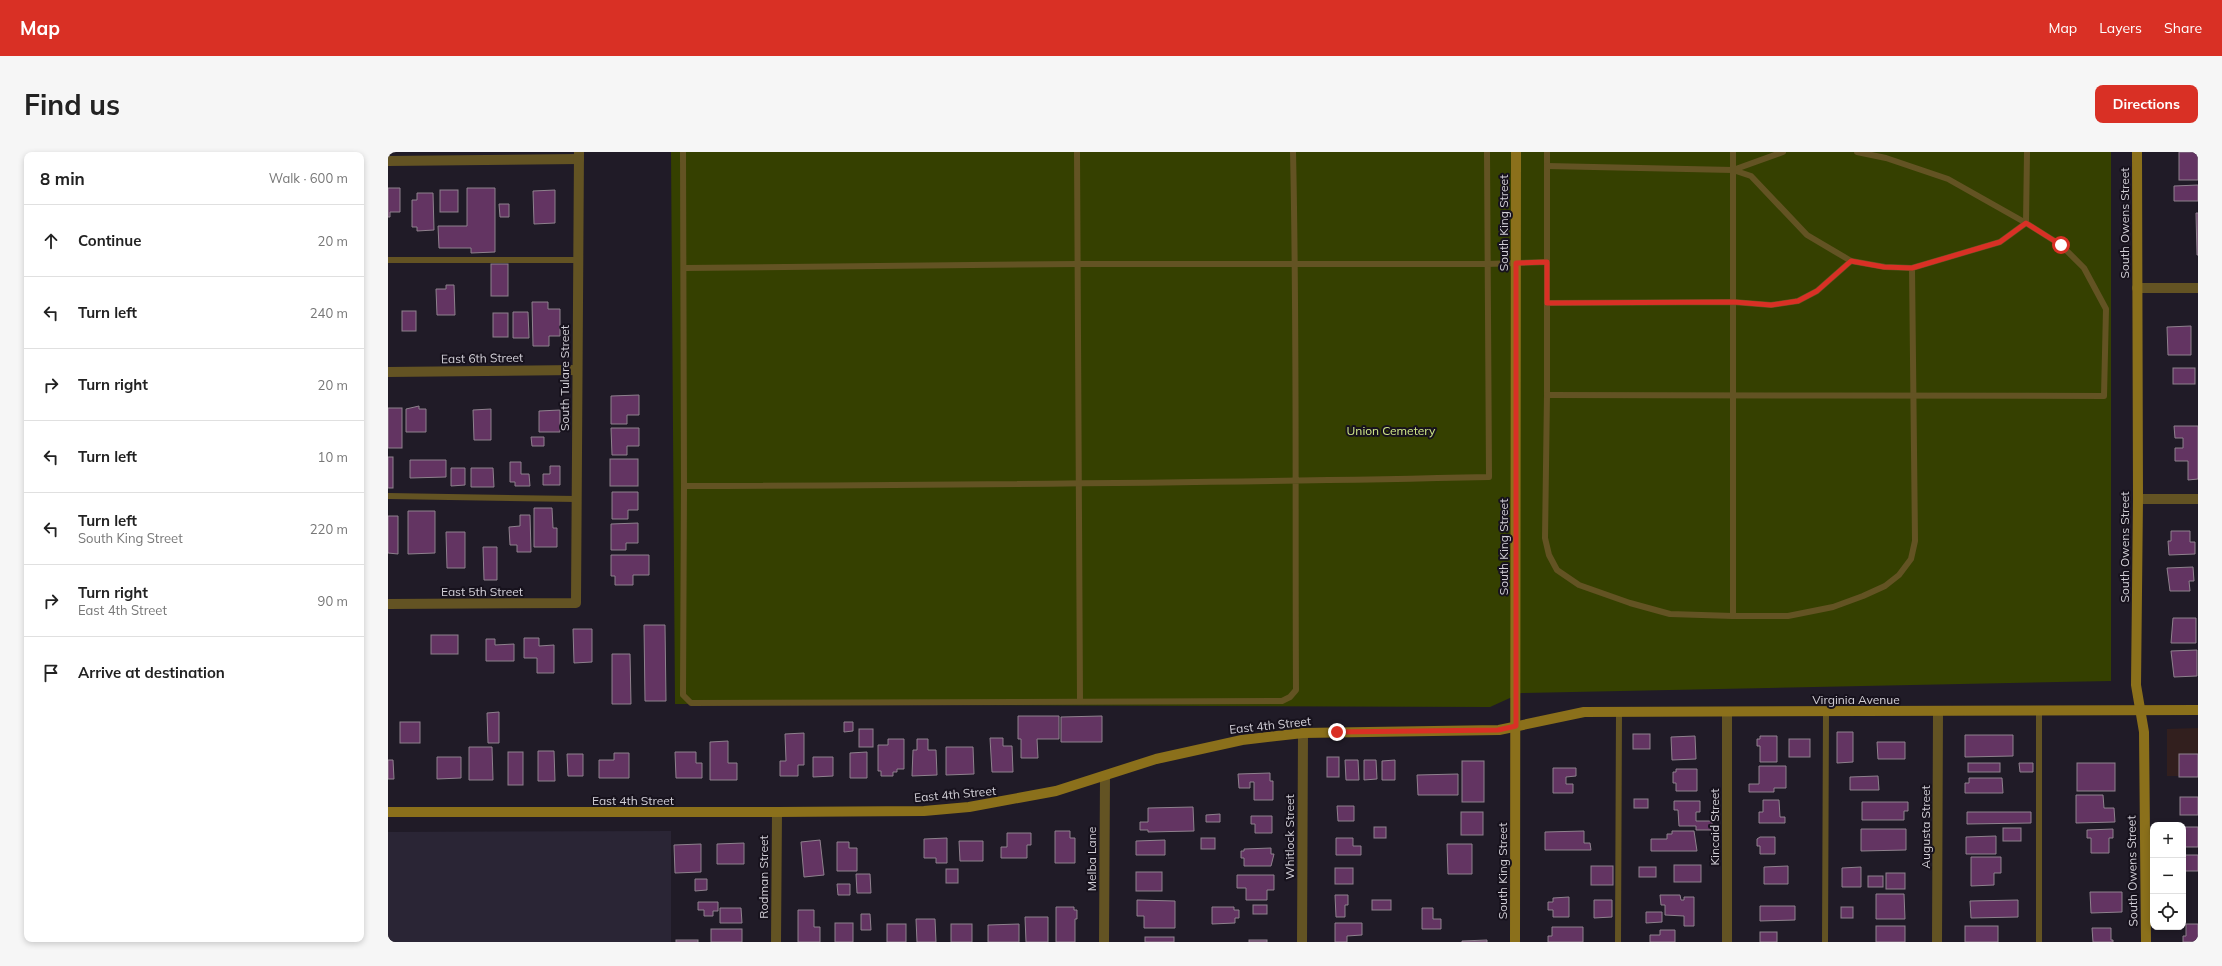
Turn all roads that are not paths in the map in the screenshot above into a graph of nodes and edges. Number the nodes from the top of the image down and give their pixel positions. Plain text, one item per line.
1 (683, 152) edge
2 (1077, 152) edge
3 (1293, 152) edge
4 (1487, 152) edge
5 (1516, 152) edge
6 (1547, 152) edge
7 (1733, 152) edge
8 (1783, 152) edge
9 (1857, 152) edge
10 (1881, 152) edge
11 (2027, 152) edge
12 (2137, 152) edge
13 (579, 156) edge
14 (1886, 158) junction
15 (388, 161) edge
16 (1547, 166) junction
17 (1733, 170) junction
18 (2026, 223) junction
19 (388, 260) edge
20 (578, 260) junction
21 (1851, 261) junction
22 (1547, 262) junction
23 (1296, 263) junction
24 (1516, 263) junction
25 (1077, 264) junction
26 (1487, 264) junction
27 (685, 268) junction
28 (1912, 268) junction
29 (2137, 288) junction
30 (2198, 288) edge
31 (1734, 302) junction
32 (1547, 303) junction
33 (577, 370) junction
34 (388, 372) edge
35 (1734, 394) junction
36 (1547, 395) junction
37 (1914, 397) junction
38 (1294, 481) junction
39 (1080, 484) junction
40 (684, 486) junction
41 (388, 496) edge
42 (576, 499) junction
43 (2138, 499) junction
44 (2198, 499) edge
45 (576, 603) joint
46 (388, 604) edge
47 (1732, 616) junction
48 (1080, 701) junction
49 (2140, 710) junction
50 (2198, 710) edge
51 (2039, 711) junction
52 (1619, 712) junction
53 (1826, 712) junction
54 (1938, 712) junction
55 (1727, 713) junction
56 (1516, 726) junction
57 (1303, 733) junction
58 (1105, 777) junction
59 (388, 812) edge
60 (777, 812) junction
61 (776, 942) edge
62 (1104, 942) edge
63 (1302, 942) edge
64 (1515, 942) edge
65 (1618, 942) edge
66 (1727, 942) edge
67 (1825, 942) edge
68 (1937, 942) edge
69 (2039, 942) edge
70 (2146, 942) edge

1 - 27 lane
2 - 25 lane
3 - 23 lane
4 - 26 lane
5 - 24 street, South King Street
6 - 16 lane
7 - 17 lane
8 - 17 lane
9 - 14 lane
10 - 14 lane
11 - 18 lane
12 - 29 street, South Owens Street
13 - 15 street
13 - 20 street, South Tulare Street
14 - 18 lane
16 - 17 lane
16 - 22 lane
17 - 21 lane
17 - 31 lane
18 - 28 lane
18 - 37 lane
19 - 20 lane
20 - 33 street, South Tulare Street
21 - 28 lane
21 - 31 lane
22 - 24 lane
22 - 32 lane
23 - 25 lane
23 - 26 lane
23 - 38 lane
24 - 26 lane
24 - 56 street, South King Street
25 - 27 lane
25 - 39 lane
26 - 38 lane
27 - 40 lane
28 - 37 lane
29 - 30 street
29 - 43 street, South Owens Street
31 - 32 lane
31 - 35 lane
32 - 36 lane
33 - 34 street, East 6th Street
33 - 42 street, South Tulare Street
35 - 36 lane
35 - 37 lane
35 - 47 lane
36 - 47 lane
37 - 47 lane
38 - 39 lane
38 - 48 lane
39 - 40 lane
39 - 48 lane
40 - 48 lane
41 - 42 lane
42 - 45 street, South Tulare Street
43 - 44 street
43 - 49 street, South Owens Street
45 - 46 street, East 5th Street
49 - 50 street, Virginia Avenue
49 - 51 street, Virginia Avenue
49 - 70 street, South Owens Street
51 - 54 street, Virginia Avenue
51 - 69 lane
52 - 55 street, Virginia Avenue
52 - 56 street, Virginia Avenue
52 - 65 lane
53 - 54 street, Virginia Avenue
53 - 55 street, Virginia Avenue
53 - 67 lane
54 - 68 street, Augusta Street
55 - 66 street, Kincaid Street
56 - 57 street, East 4th Street
56 - 64 street, South King Street
57 - 58 street, East 4th Street
57 - 63 street, Whitlock Street
58 - 60 street, East 4th Street
58 - 62 street, Melba Lane
59 - 60 street, East 4th Street
60 - 61 street, Rodman Street

